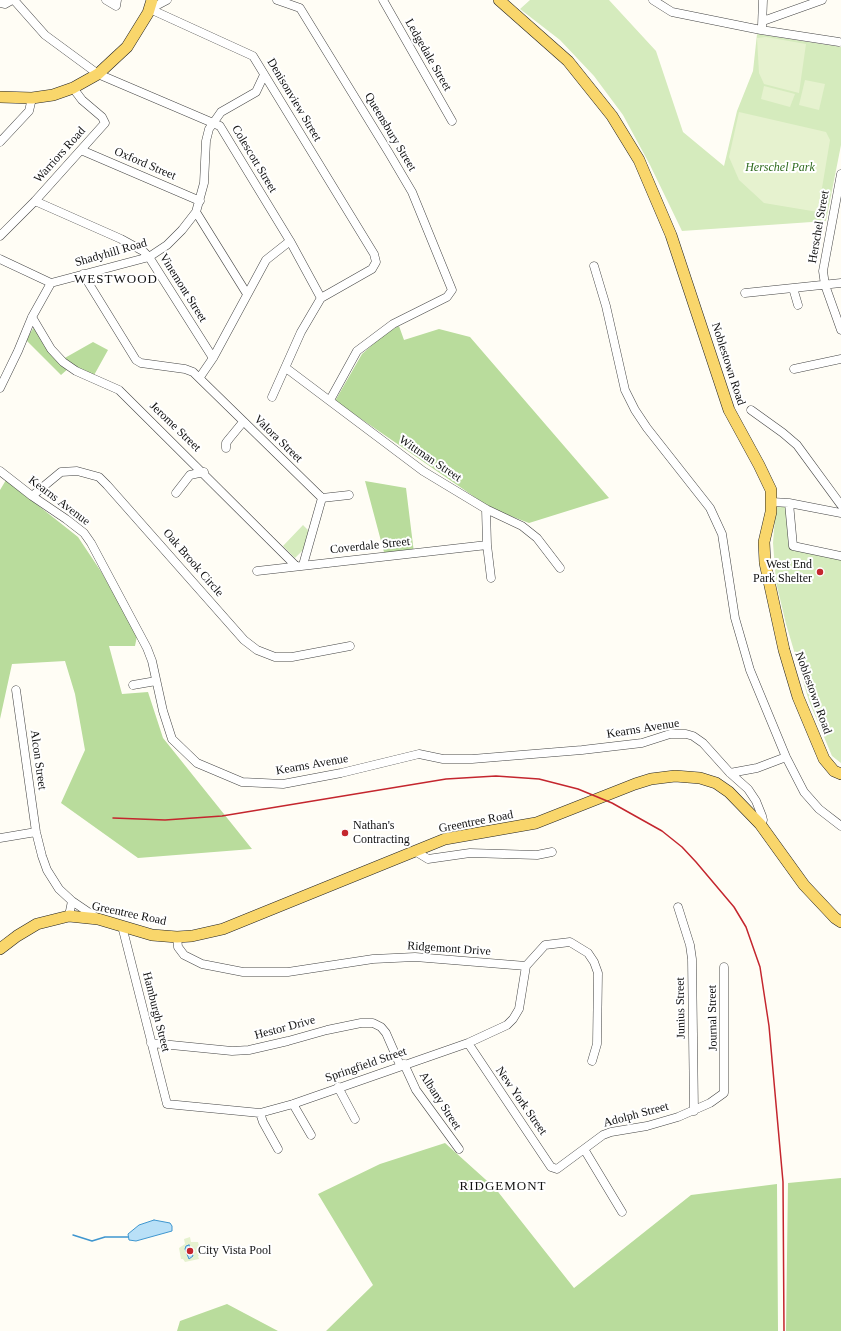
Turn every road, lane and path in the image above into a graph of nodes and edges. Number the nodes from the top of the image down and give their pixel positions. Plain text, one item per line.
1 (13, 0) edge
2 (106, 0) edge
3 (117, 0) edge
4 (167, 0) edge
5 (277, 0) edge
6 (383, 0) edge
7 (499, 0) edge
8 (653, 0) edge
9 (763, 0) edge
10 (822, 0) edge
11 (0, 3) edge
12 (302, 4) edge
13 (151, 5) edge
14 (763, 21) junction
15 (761, 30) junction
16 (838, 42) dead end
17 (98, 74) junction
18 (264, 75) junction
19 (73, 88) junction
20 (0, 97) edge
21 (32, 98) junction
22 (452, 121) dead end
23 (214, 122) junction
24 (0, 142) edge
25 (81, 150) junction
26 (841, 174) edge
27 (35, 201) junction
28 (200, 201) junction
29 (196, 212) junction
30 (0, 236) edge
31 (290, 241) junction
32 (150, 257) junction
33 (0, 260) edge
34 (594, 266) dead end
35 (83, 274) junction
36 (51, 283) junction
37 (841, 283) edge
38 (824, 285) junction
39 (793, 288) junction
40 (746, 293) dead end
41 (247, 294) junction
42 (321, 298) junction
43 (798, 305) dead end
44 (32, 317) junction
45 (841, 330) edge
46 (213, 358) junction
47 (841, 359) edge
48 (286, 368) junction
49 (794, 369) dead end
50 (200, 377) junction
51 (0, 388) edge
52 (272, 397) dead end
53 (330, 400) junction
54 (751, 410) dead end
55 (243, 422) junction
56 (226, 448) dead end
57 (0, 471) edge
58 (204, 472) junction
59 (176, 493) dead end
60 (349, 495) dead end
61 (32, 496) junction
62 (322, 498) junction
63 (772, 502) junction
64 (789, 503) junction
65 (841, 505) edge
66 (486, 509) junction
67 (841, 513) edge
68 (487, 544) junction
69 (841, 556) edge
70 (300, 565) junction
71 (560, 568) dead end
72 (256, 571) dead end
73 (491, 578) dead end
74 (350, 646) dead end
75 (156, 681) junction
76 (133, 685) dead end
77 (16, 690) dead end
78 (786, 757) junction
79 (730, 773) junction
80 (841, 774) edge
81 (760, 824) junction
82 (841, 826) edge
83 (36, 832) junction
84 (0, 838) edge
85 (415, 851) junction
86 (552, 852) dead end
87 (72, 901) junction
88 (678, 906) dead end
89 (69, 916) junction
90 (98, 919) junction
91 (841, 922) edge
92 (122, 926) junction
93 (177, 937) junction
94 (0, 949) edge
95 (526, 966) junction
96 (724, 967) dead end
97 (468, 1042) junction
98 (151, 1043) junction
99 (592, 1061) dead end
100 (402, 1065) junction
101 (725, 1069) joint
102 (338, 1087) junction
103 (167, 1104) joint
104 (293, 1104) junction
105 (694, 1111) junction
106 (260, 1113) junction
107 (355, 1119) dead end
108 (311, 1135) dead end
109 (278, 1149) dead end
110 (459, 1149) dead end
111 (584, 1149) junction
112 (557, 1169) joint
113 (622, 1212) dead end

1 - 11 street
1 - 17 street, Colescott Street
2 - 3 street
4 - 13 street
5 - 12 street, Queensbury Street
6 - 22 street, Ledgedale Street
7 - 63 main road, Noblestown Road
8 - 15 street
9 - 14 street
10 - 14 street
12 - 53 street, Queensbury Street
13 - 17 main road
13 - 18 street, Denisonview Street
14 - 15 street
15 - 16 street
17 - 19 main road
17 - 23 street, Colescott Street
18 - 23 street, Shadyhill Road
18 - 42 street, Denisonview Street
19 - 21 main road
19 - 25 street, Warriors Road
20 - 21 main road
21 - 24 street
23 - 28 street, Shadyhill Road
23 - 31 street, Colescott Street
25 - 27 street, Warriors Road
25 - 28 street, Oxford Street
26 - 38 street, Herschel Street
27 - 30 street, Warriors Road
27 - 32 street, Vinemont Street
28 - 29 street, Shadyhill Road
29 - 32 street, Shadyhill Road
29 - 41 street
31 - 41 street
31 - 42 street, Colescott Street
32 - 35 street, Shadyhill Road
32 - 46 street, Vinemont Street
33 - 36 street
34 - 78 street
35 - 36 street, Shadyhill Road
35 - 50 street
36 - 44 street
37 - 38 street
38 - 39 street
38 - 45 street, Herschel Street
39 - 40 street
39 - 43 street
41 - 46 street
42 - 48 street
44 - 51 street
44 - 58 street, Jerome Street
46 - 50 street
47 - 49 street
48 - 52 street
48 - 53 street, Wittman Street
50 - 55 street, Valora Street
53 - 66 street, Wittman Street
54 - 65 street
55 - 56 street
55 - 62 street, Valora Street
57 - 61 street, Kearns Avenue
58 - 59 street
58 - 70 street, Jerome Street
60 - 62 street
61 - 74 street, Oak Brook Circle
61 - 75 street, Kearns Avenue
62 - 70 street
63 - 64 street
63 - 80 main road, Noblestown Road
64 - 67 street
64 - 69 street
66 - 68 street
66 - 71 street, Wittman Street
68 - 70 street, Coverdale Street
68 - 73 street
70 - 72 street, Coverdale Street
75 - 76 street
75 - 79 street, Kearns Avenue
77 - 83 street, Alcon Street
78 - 79 street
78 - 82 street
79 - 81 street, Kearns Avenue
81 - 85 main road, Greentree Road
81 - 91 main road, Greentree Road
83 - 84 street
83 - 87 street, Alcon Street
85 - 86 street
85 - 93 main road, Greentree Road
87 - 89 street
87 - 90 street, Alcon Street
88 - 105 street, Junius Street
89 - 90 main road, Greentree Road
89 - 94 main road, Greentree Road
90 - 92 main road, Greentree Road
92 - 93 main road, Greentree Road
92 - 98 street, Hamburgh Street
93 - 95 street, Ridgemont Drive
95 - 97 street, Springfield Street
95 - 99 street
96 - 101 street, Journal Street
97 - 100 street, Springfield Street
97 - 112 street, New York Street
98 - 100 street, Hestor Drive
98 - 103 street, Hamburgh Street
100 - 102 street, Springfield Street
100 - 110 street, Albany Street
101 - 105 street, Adolph Street
102 - 104 street, Springfield Street
102 - 107 street
103 - 106 street, Springfield Street
104 - 106 street, Springfield Street
104 - 108 street
105 - 111 street, Adolph Street
106 - 109 street
111 - 112 street, Adolph Street
111 - 113 street

